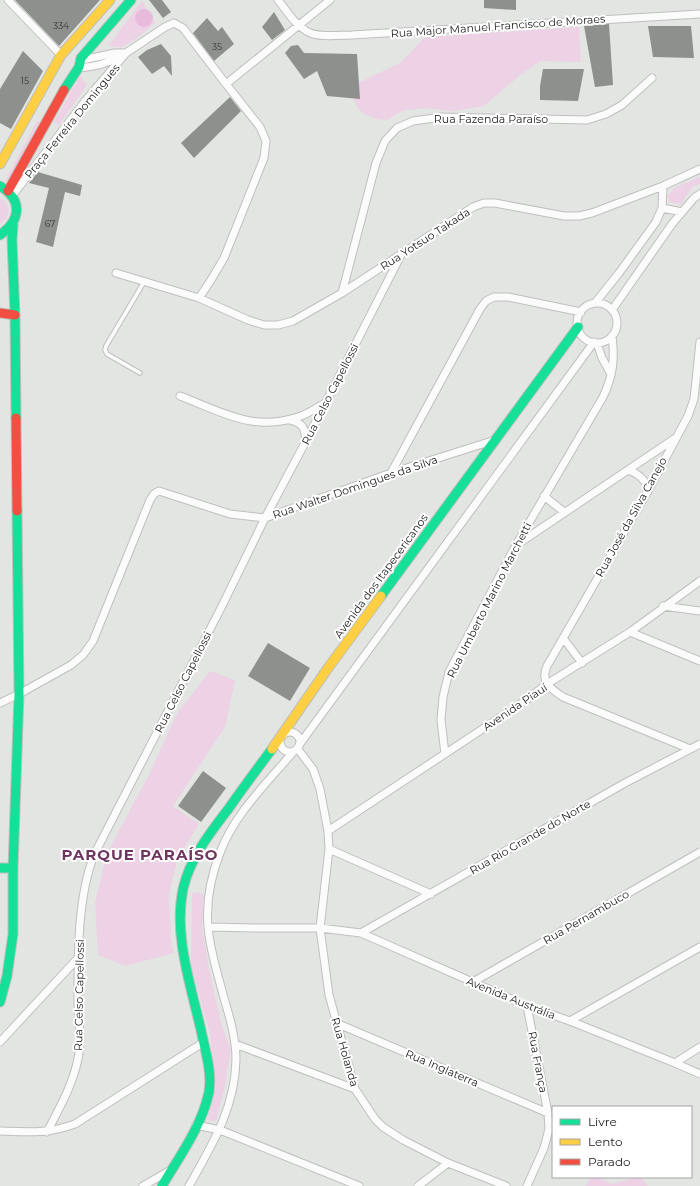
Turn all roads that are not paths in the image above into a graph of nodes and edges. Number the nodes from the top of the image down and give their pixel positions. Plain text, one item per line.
1 (8, 0) edge
2 (110, 0) edge
3 (131, 0) edge
4 (278, 0) edge
5 (330, 0) edge
6 (700, 14) edge
7 (298, 25) junction
8 (126, 53) junction
9 (63, 61) junction
10 (79, 64) junction
11 (652, 78) dead end
12 (226, 84) junction
13 (0, 164) edge
14 (700, 169) edge
15 (663, 186) junction
16 (7, 191) edge
17 (700, 194) edge
18 (662, 208) junction
19 (682, 212) junction
20 (13, 225) junction
21 (0, 235) edge
22 (400, 255) junction
23 (116, 273) dead end
24 (144, 281) junction
25 (342, 293) junction
26 (199, 298) junction
27 (595, 303) junction
28 (612, 310) junction
29 (581, 312) junction
30 (0, 313) edge
31 (15, 314) junction
32 (578, 327) junction
33 (612, 336) junction
34 (596, 342) junction
35 (700, 342) edge
36 (140, 373) dead end
37 (611, 374) junction
38 (180, 396) dead end
39 (325, 403) junction
40 (290, 420) junction
41 (675, 438) junction
42 (495, 440) junction
43 (306, 441) junction
44 (628, 470) junction
45 (391, 473) junction
46 (649, 489) junction
47 (544, 496) junction
48 (564, 512) junction
49 (265, 518) junction
50 (516, 545) junction
51 (700, 581) edge
52 (663, 606) junction
53 (700, 611) edge
54 (630, 632) junction
55 (563, 638) junction
56 (700, 661) edge
57 (582, 663) junction
58 (547, 684) junction
59 (19, 694) junction
60 (0, 703) edge
61 (282, 736) junction
62 (700, 744) edge
63 (297, 748) junction
64 (690, 749) junction
65 (445, 754) junction
66 (328, 831) junction
67 (329, 849) junction
68 (700, 852) edge
69 (0, 868) edge
70 (13, 868) junction
71 (431, 894) junction
72 (208, 927) junction
73 (320, 928) junction
74 (361, 933) junction
75 (700, 947) edge
76 (78, 958) junction
77 (472, 982) junction
78 (0, 1002) edge
79 (527, 1006) junction
80 (570, 1021) junction
81 (336, 1023) junction
82 (0, 1042) edge
83 (204, 1042) junction
84 (235, 1044) junction
85 (700, 1047) edge
86 (675, 1063) junction
87 (700, 1074) edge
88 (355, 1089) junction
89 (548, 1113) junction
90 (196, 1125) junction
91 (220, 1130) junction
92 (0, 1131) edge
93 (47, 1132) junction
94 (448, 1163) junction
95 (171, 1170) junction
96 (143, 1186) edge
97 (162, 1186) edge
98 (190, 1186) edge
99 (359, 1186) edge
100 (418, 1186) edge
101 (506, 1186) edge
102 (527, 1186) edge

1 - 9 street
2 - 9 main road
3 - 10 main road
4 - 7 street
5 - 7 street
6 - 7 street, Rua Major Manuel Francisco de Moraes
7 - 12 street
8 - 10 street
8 - 12 street, Praça Ferreira Domingues
8 - 16 street, Praça Ferreira Domingues
9 - 10 main road
9 - 10 main road
9 - 13 main road
10 - 16 main road
11 - 25 street, Rua Fazenda Paraíso
12 - 26 street
14 - 15 street
15 - 18 street
15 - 22 street, Rua Yotsuo Takada
16 - 20 main road
17 - 19 street
18 - 19 street
18 - 27 street
19 - 28 street
20 - 21 main road
20 - 31 main road
22 - 25 street, Rua Yotsuo Takada
22 - 39 street, Rua Celso Capellossi
23 - 24 street, Rua Yotsuo Takada
24 - 26 street, Rua Yotsuo Takada
24 - 36 lane
25 - 26 street, Rua Yotsuo Takada
27 - 28 street
27 - 29 street
28 - 33 street
29 - 32 street
29 - 45 street
30 - 31 main road
31 - 59 main road
32 - 34 street
32 - 42 main road, Avenida dos Itapecericanos
33 - 34 street
33 - 37 street, Rua Umberto Marino Marchetti
34 - 37 street
34 - 63 street
35 - 41 street, Rua José da Silva Canejo
37 - 47 street, Rua Umberto Marino Marchetti
38 - 40 street
39 - 40 street
39 - 43 street, Rua Celso Capellossi
40 - 43 street
41 - 44 street
41 - 46 street, Rua José da Silva Canejo
42 - 45 street, Rua Walter Domingues da Silva
42 - 61 main road, Avenida dos Itapecericanos
43 - 49 street, Rua Celso Capellossi
44 - 46 street
44 - 48 street
45 - 49 street, Rua Walter Domingues da Silva
46 - 55 street, Rua José da Silva Canejo
47 - 48 street
47 - 50 street, Rua Umberto Marino Marchetti
48 - 50 street
49 - 59 street, Rua Walter Domingues da Silva
49 - 76 street, Rua Celso Capellossi
50 - 65 street, Rua Umberto Marino Marchetti
51 - 52 street, Avenida Piauí
52 - 53 street
52 - 54 street, Avenida Piauí
54 - 56 street
54 - 57 street, Avenida Piauí
55 - 57 street
55 - 58 street, Rua José da Silva Canejo
57 - 58 street, Avenida Piauí
58 - 64 street
58 - 65 street, Avenida Piauí
59 - 60 street, Rua Walter Domingues da Silva
59 - 70 main road
61 - 63 street
61 - 63 street
61 - 83 main road, Avenida dos Itapecericanos
62 - 64 street, Rua Rio Grande do Norte
63 - 66 street, Rua Holanda
63 - 72 street
64 - 71 street, Rua Rio Grande do Norte
65 - 66 street, Avenida Piauí
66 - 67 street, Rua Holanda
67 - 71 street
67 - 73 street, Rua Holanda
68 - 77 street, Rua Pernambuco
69 - 70 main road
70 - 78 main road
71 - 74 street, Rua Rio Grande do Norte
72 - 73 street, Avenida Austrália
72 - 84 street
73 - 74 street, Avenida Austrália
73 - 81 street, Rua Holanda
74 - 77 street, Avenida Austrália
75 - 80 street
76 - 82 street
76 - 93 street, Rua Celso Capellossi
77 - 79 street, Avenida Austrália
79 - 80 street, Avenida Austrália
79 - 89 street, Rua França
80 - 86 street, Avenida Austrália
81 - 88 street, Rua Holanda
81 - 89 street, Rua Inglaterra
83 - 90 main road, Avenida dos Itapecericanos
83 - 93 street
84 - 88 street
84 - 91 street
85 - 86 street
86 - 87 street, Avenida Austrália
88 - 94 street, Rua Holanda
89 - 102 street, Rua França
90 - 91 street
90 - 95 main road, Avenida dos Itapecericanos
91 - 98 street
91 - 99 street
92 - 93 street
94 - 100 street
94 - 101 street, Rua Holanda
95 - 96 street
95 - 97 main road, Avenida dos Itapecericanos

